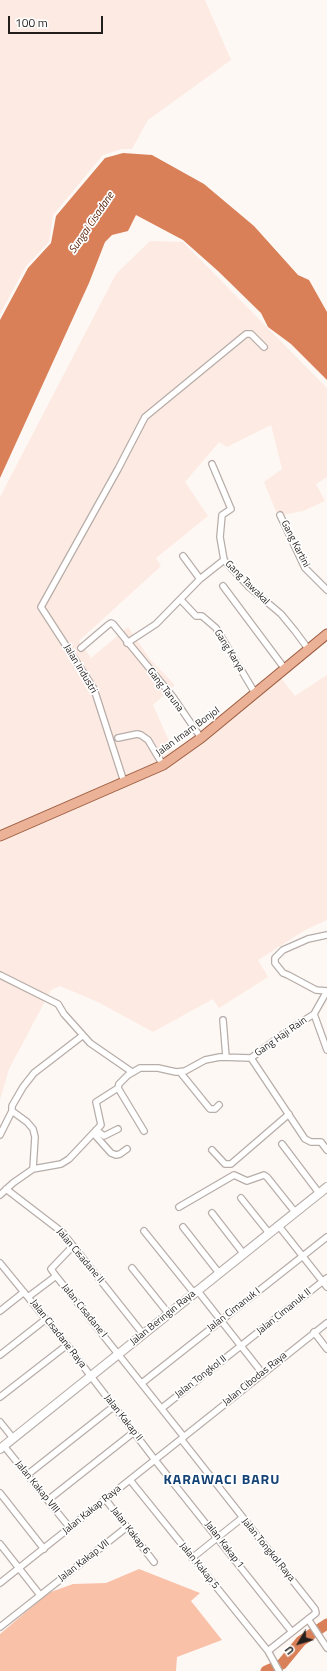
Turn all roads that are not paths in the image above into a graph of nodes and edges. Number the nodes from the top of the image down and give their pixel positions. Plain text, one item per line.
1 (264, 347) dead end
2 (212, 464) dead end
3 (280, 515) dead end
4 (183, 556) dead end
5 (224, 560) junction
6 (200, 579) junction
7 (223, 586) dead end
8 (327, 590) edge
9 (181, 600) junction
10 (327, 634) edge
11 (127, 643) junction
12 (81, 648) dead end
13 (309, 650) junction
14 (285, 669) junction
15 (255, 693) junction
16 (118, 738) dead end
17 (202, 738) junction
18 (163, 765) junction
19 (124, 782) junction
20 (0, 836) edge
21 (327, 934) edge
22 (0, 975) edge
23 (327, 991) edge
24 (314, 1014) junction
25 (223, 1020) dead end
26 (82, 1036) junction
27 (327, 1050) edge
28 (226, 1057) junction
29 (251, 1058) junction
30 (132, 1072) junction
31 (180, 1072) junction
32 (118, 1088) junction
33 (219, 1106) dead end
34 (12, 1111) junction
35 (288, 1114) junction
36 (118, 1129) dead end
37 (144, 1131) dead end
38 (95, 1132) junction
39 (0, 1135) edge
40 (282, 1144) dead end
41 (126, 1149) dead end
42 (212, 1150) dead end
43 (327, 1150) edge
44 (33, 1169) junction
45 (327, 1188) edge
46 (6, 1189) junction
47 (319, 1194) junction
48 (0, 1195) edge
49 (241, 1198) dead end
50 (179, 1207) dead end
51 (295, 1212) junction
52 (212, 1213) dead end
53 (278, 1225) junction
54 (183, 1227) dead end
55 (144, 1231) dead end
56 (269, 1233) junction
57 (327, 1237) edge
58 (73, 1246) junction
59 (243, 1253) junction
60 (303, 1256) junction
61 (0, 1262) edge
62 (132, 1268) dead end
63 (219, 1273) junction
64 (56, 1276) junction
65 (325, 1280) edge
66 (327, 1287) edge
67 (195, 1291) junction
68 (26, 1294) junction
69 (0, 1311) edge
70 (168, 1313) junction
71 (46, 1319) junction
72 (221, 1321) junction
73 (327, 1323) edge
74 (314, 1332) junction
75 (143, 1334) junction
76 (67, 1345) junction
77 (241, 1346) junction
78 (327, 1349) edge
79 (118, 1354) junction
80 (0, 1355) edge
81 (263, 1374) junction
82 (91, 1376) junction
83 (142, 1383) junction
84 (0, 1397) edge
85 (113, 1406) junction
86 (162, 1408) junction
87 (0, 1422) edge
88 (134, 1432) junction
89 (13, 1438) junction
90 (183, 1438) junction
91 (2, 1447) edge
92 (155, 1460) junction
93 (27, 1475) junction
94 (130, 1480) junction
95 (0, 1493) edge
96 (48, 1500) junction
97 (106, 1500) junction
98 (242, 1518) junction
99 (70, 1528) junction
100 (127, 1528) junction
101 (218, 1537) junction
102 (0, 1544) edge
103 (44, 1549) junction
104 (192, 1558) junction
105 (154, 1562) dead end
106 (19, 1568) junction
107 (0, 1584) edge
108 (40, 1595) junction
109 (308, 1619) junction
110 (0, 1627) edge
111 (292, 1632) junction
112 (325, 1643) edge
113 (268, 1651) junction
114 (279, 1671) edge

1 - 19 street, Jalan Industri
2 - 5 street, Gang Tawakal
3 - 8 street, Gang Kartini
4 - 6 street
5 - 6 street
5 - 13 street, Gang Tawakal
6 - 9 street
7 - 14 street
9 - 11 street
9 - 15 street, Gang Karya
10 - 13 main road, Jalan Imam Bonjol
11 - 12 street, Gang Taruna
11 - 17 street, Gang Taruna
13 - 14 main road, Jalan Imam Bonjol
14 - 15 main road, Jalan Imam Bonjol
15 - 17 main road, Jalan Imam Bonjol
16 - 18 street
17 - 18 main road, Jalan Imam Bonjol
18 - 19 main road, Jalan Imam Bonjol
19 - 20 main road, Jalan Imam Bonjol
21 - 23 street
22 - 26 street
23 - 24 street
24 - 27 street
24 - 29 street, Gang Haji Rain
25 - 28 street
26 - 30 street
26 - 34 street
28 - 29 street, Gang Haji Rain
28 - 31 street, Gang Haji Rain
29 - 35 street
30 - 31 street
30 - 32 street
31 - 33 street
32 - 37 street
32 - 38 street
34 - 39 street
34 - 44 street
35 - 42 street
35 - 43 street
36 - 38 street
38 - 41 street
38 - 44 street
40 - 47 street
44 - 46 street
45 - 47 street, Jalan Beringin Raya
46 - 48 street
46 - 58 street, Jalan Cisadane II
47 - 51 street, Jalan Beringin Raya
49 - 56 street
50 - 51 street
51 - 53 street, Jalan Beringin Raya
52 - 59 street
53 - 56 street, Jalan Beringin Raya
53 - 60 street
54 - 63 street
55 - 67 street
56 - 59 street, Jalan Beringin Raya
57 - 60 street, Jalan Cimanuk I
58 - 64 street
58 - 75 street, Jalan Cisadane II
59 - 63 street, Jalan Beringin Raya
60 - 65 street
60 - 72 street, Jalan Cimanuk I
61 - 68 street, Jalan Cisadane Raya
62 - 70 street
63 - 67 street, Jalan Beringin Raya
64 - 68 street, Jalan Cisadane I
64 - 79 street, Jalan Cisadane I
65 - 66 street
65 - 77 street, Jalan Cimanuk II
67 - 70 street, Jalan Beringin Raya
67 - 72 street
68 - 69 street, Jalan Cisadane I
68 - 71 street, Jalan Cisadane Raya
70 - 75 street, Jalan Beringin Raya
71 - 76 street, Jalan Cisadane Raya
71 - 80 street
72 - 77 street
72 - 83 street, Jalan Cimanuk I
73 - 74 street, Jalan Cibodas Raya
74 - 78 street
74 - 81 street, Jalan Cibodas Raya
75 - 79 street, Jalan Beringin Raya
76 - 82 street, Jalan Cisadane Raya
76 - 84 street
77 - 81 street
77 - 86 street, Jalan Tongkol II
79 - 82 street, Jalan Beringin Raya
79 - 83 street, Jalan Tongkol Raya
81 - 90 street, Jalan Cibodas Raya
82 - 85 street, Jalan Kakap II
82 - 89 street, Jalan Beringin Raya
83 - 86 street, Jalan Tongkol Raya
85 - 88 street, Jalan Kakap II
85 - 93 street
86 - 90 street, Jalan Tongkol Raya
87 - 89 street
88 - 92 street, Jalan Kakap II
88 - 96 street
89 - 91 street, Jalan Beringin Raya
90 - 92 street, Jalan Kakap Raya
90 - 98 street, Jalan Tongkol Raya
91 - 93 street, Jalan Kakap VIII
92 - 94 street, Jalan Kakap Raya
92 - 101 street, Jalan Kakap 1
93 - 96 street, Jalan Kakap VIII
94 - 97 street, Jalan Kakap Raya
94 - 104 street, Jalan Kakap 5
95 - 103 street
96 - 99 street, Jalan Kakap VIII
97 - 99 street, Jalan Kakap Raya
97 - 100 street, Jalan Kakap 6
98 - 101 street
98 - 109 street, Jalan Tongkol Raya
99 - 103 street, Jalan Kakap Raya
100 - 105 street, Jalan Kakap 6
100 - 108 street, Jalan Kakap VII
101 - 104 street
101 - 111 street, Jalan Kakap 1
102 - 106 street
103 - 106 street, Jalan Kakap Raya
104 - 113 street, Jalan Kakap 5
106 - 107 street, Jalan Kakap Raya
106 - 108 street
108 - 110 street, Jalan Kakap VII
109 - 111 street
109 - 112 street
111 - 113 street
113 - 114 street, Jalan Kakap 5

